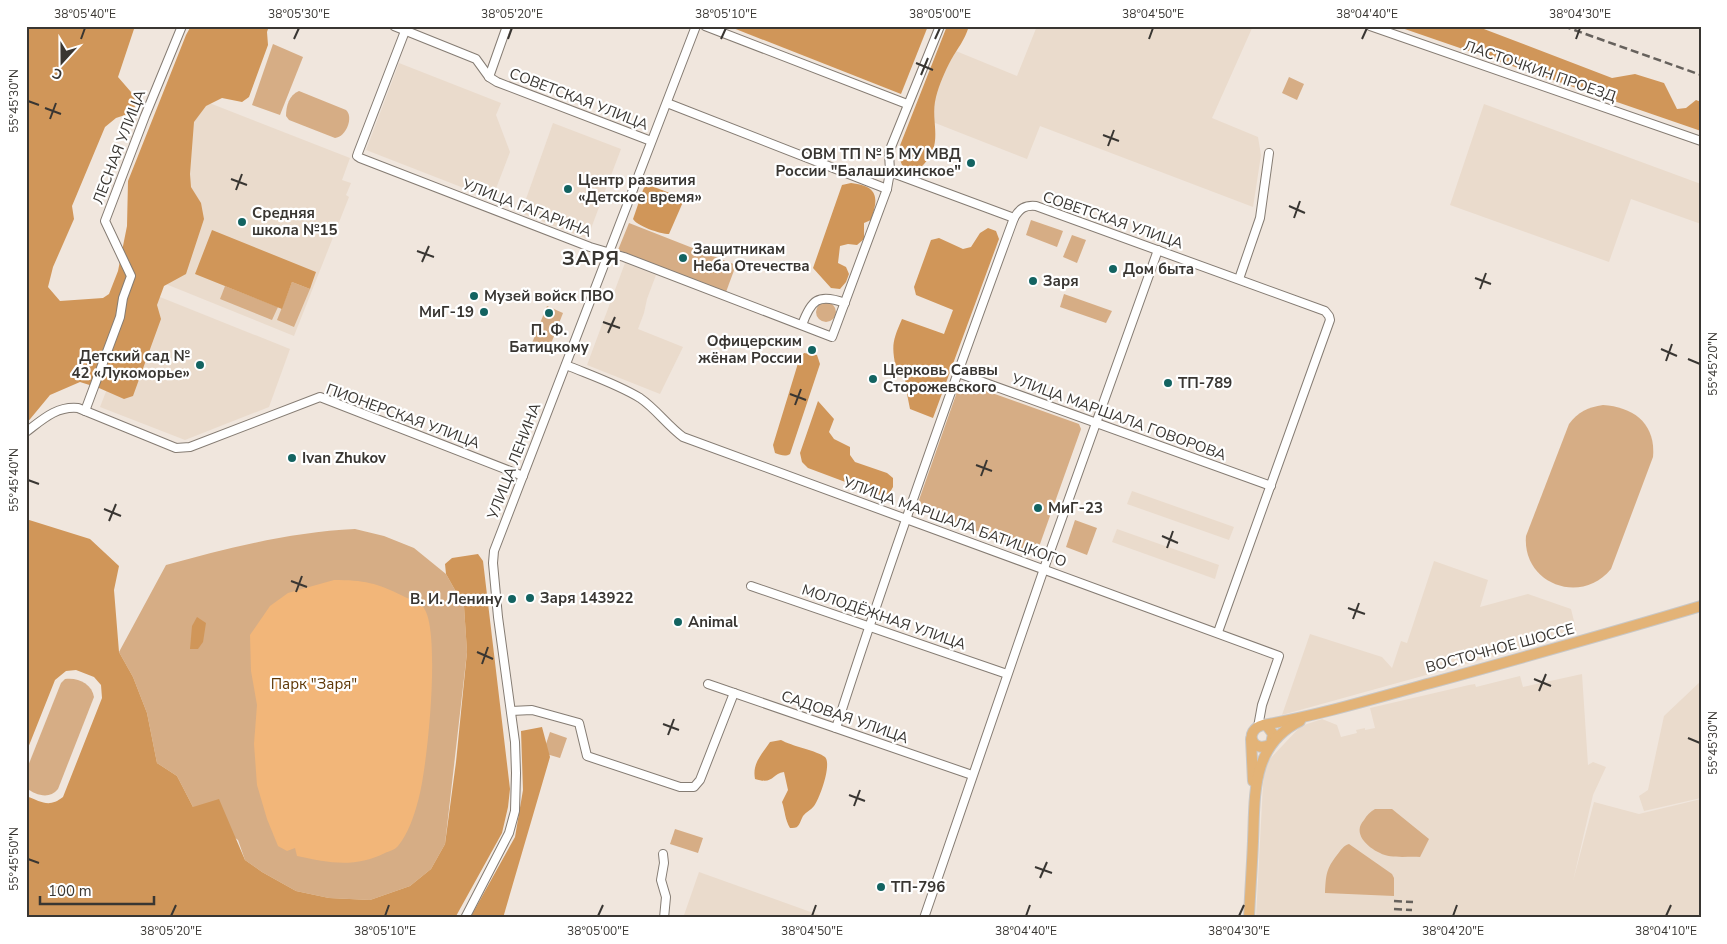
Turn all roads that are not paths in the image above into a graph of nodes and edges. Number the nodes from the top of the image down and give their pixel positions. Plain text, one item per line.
1 (182, 26) edge
2 (394, 26) edge
3 (507, 26) edge
4 (696, 26) edge
5 (705, 26) edge
6 (940, 26) edge
7 (1370, 26) edge
8 (406, 28) edge
9 (488, 77) junction
10 (667, 103) junction
11 (907, 104) junction
12 (651, 141) junction
13 (1701, 141) edge
14 (1269, 153) dead end
15 (890, 172) junction
16 (887, 189) junction
17 (1014, 218) junction
18 (1158, 250) junction
19 (609, 252) junction
20 (1239, 280) junction
21 (845, 303) junction
22 (802, 325) junction
23 (566, 365) junction
24 (958, 373) junction
25 (81, 410) junction
26 (1096, 423) junction
27 (26, 432) edge
28 (523, 476) junction
29 (1271, 486) junction
30 (906, 519) junction
31 (1044, 569) junction
32 (751, 586) dead end
33 (1701, 606) edge
34 (868, 626) junction
35 (1218, 632) junction
36 (1008, 674) junction
37 (708, 684) dead end
38 (734, 693) junction
39 (511, 711) junction
40 (1308, 717) junction
41 (836, 728) junction
42 (1257, 729) junction
43 (1271, 744) junction
44 (972, 775) junction
45 (1254, 805) junction
46 (664, 854) dead end
47 (465, 918) edge
48 (664, 918) edge
49 (924, 918) edge
50 (1249, 918) edge

1 - 25 street, ЛЕСНАЯ УЛИЦА
2 - 8 street, СОВЕТСКАЯ УЛИЦА
3 - 9 street
4 - 10 street, УЛИЦА ЛЕНИНА
5 - 11 street
6 - 11 street
7 - 13 street, ЛАСТОЧКИН ПРОЕЗД
8 - 9 street, СОВЕТСКАЯ УЛИЦА
8 - 19 street, УЛИЦА ГАГАРИНА
9 - 12 street, СОВЕТСКАЯ УЛИЦА
10 - 12 street, УЛИЦА ЛЕНИНА
10 - 16 street, СОВЕТСКАЯ УЛИЦА
11 - 15 street
12 - 19 street, УЛИЦА ЛЕНИНА
14 - 20 street
15 - 16 street
15 - 17 street
16 - 21 street
17 - 18 street, СОВЕТСКАЯ УЛИЦА
17 - 24 street
18 - 20 street, СОВЕТСКАЯ УЛИЦА
18 - 26 street
19 - 22 street, УЛИЦА ГАГАРИНА
19 - 23 street, УЛИЦА ЛЕНИНА
20 - 29 street, СОВЕТСКАЯ УЛИЦА
21 - 22 street
21 - 22 street, УЛИЦА ГАГАРИНА
23 - 28 street, УЛИЦА ЛЕНИНА
23 - 30 street, УЛИЦА МАРШАЛА БАТИЦКОГО
24 - 26 street, УЛИЦА МАРШАЛА ГОВОРОВА
24 - 30 street
25 - 27 street
25 - 28 street, ПИОНЕРСКАЯ УЛИЦА
26 - 29 street, УЛИЦА МАРШАЛА ГОВОРОВА
26 - 31 street
28 - 39 street, УЛИЦА ЛЕНИНА
29 - 35 street
30 - 31 street, УЛИЦА МАРШАЛА БАТИЦКОГО
30 - 34 street
31 - 35 street, УЛИЦА МАРШАЛА БАТИЦКОГО
31 - 36 street
32 - 34 street, МОЛОДЁЖНАЯ УЛИЦА
33 - 40 main road, ВОСТОЧНОЕ ШОССЕ
34 - 36 street, МОЛОДЁЖНАЯ УЛИЦА
34 - 41 street
35 - 42 street, УЛИЦА МАРШАЛА БАТИЦКОГО
36 - 44 street
37 - 38 street, САДОВАЯ УЛИЦА
38 - 39 street
38 - 41 street, САДОВАЯ УЛИЦА
39 - 47 street, УЛИЦА ЛЕНИНА
40 - 42 main road, ВОСТОЧНОЕ ШОССЕ
40 - 43 main road, ВОСТОЧНОЕ ШОССЕ
41 - 44 street, САДОВАЯ УЛИЦА
42 - 43 main road
42 - 43 main road
42 - 45 main road, ВОСТОЧНОЕ ШОССЕ
43 - 45 main road, ВОСТОЧНОЕ ШОССЕ
44 - 49 street
45 - 50 main road, ВОСТОЧНОЕ ШОССЕ
46 - 48 street

